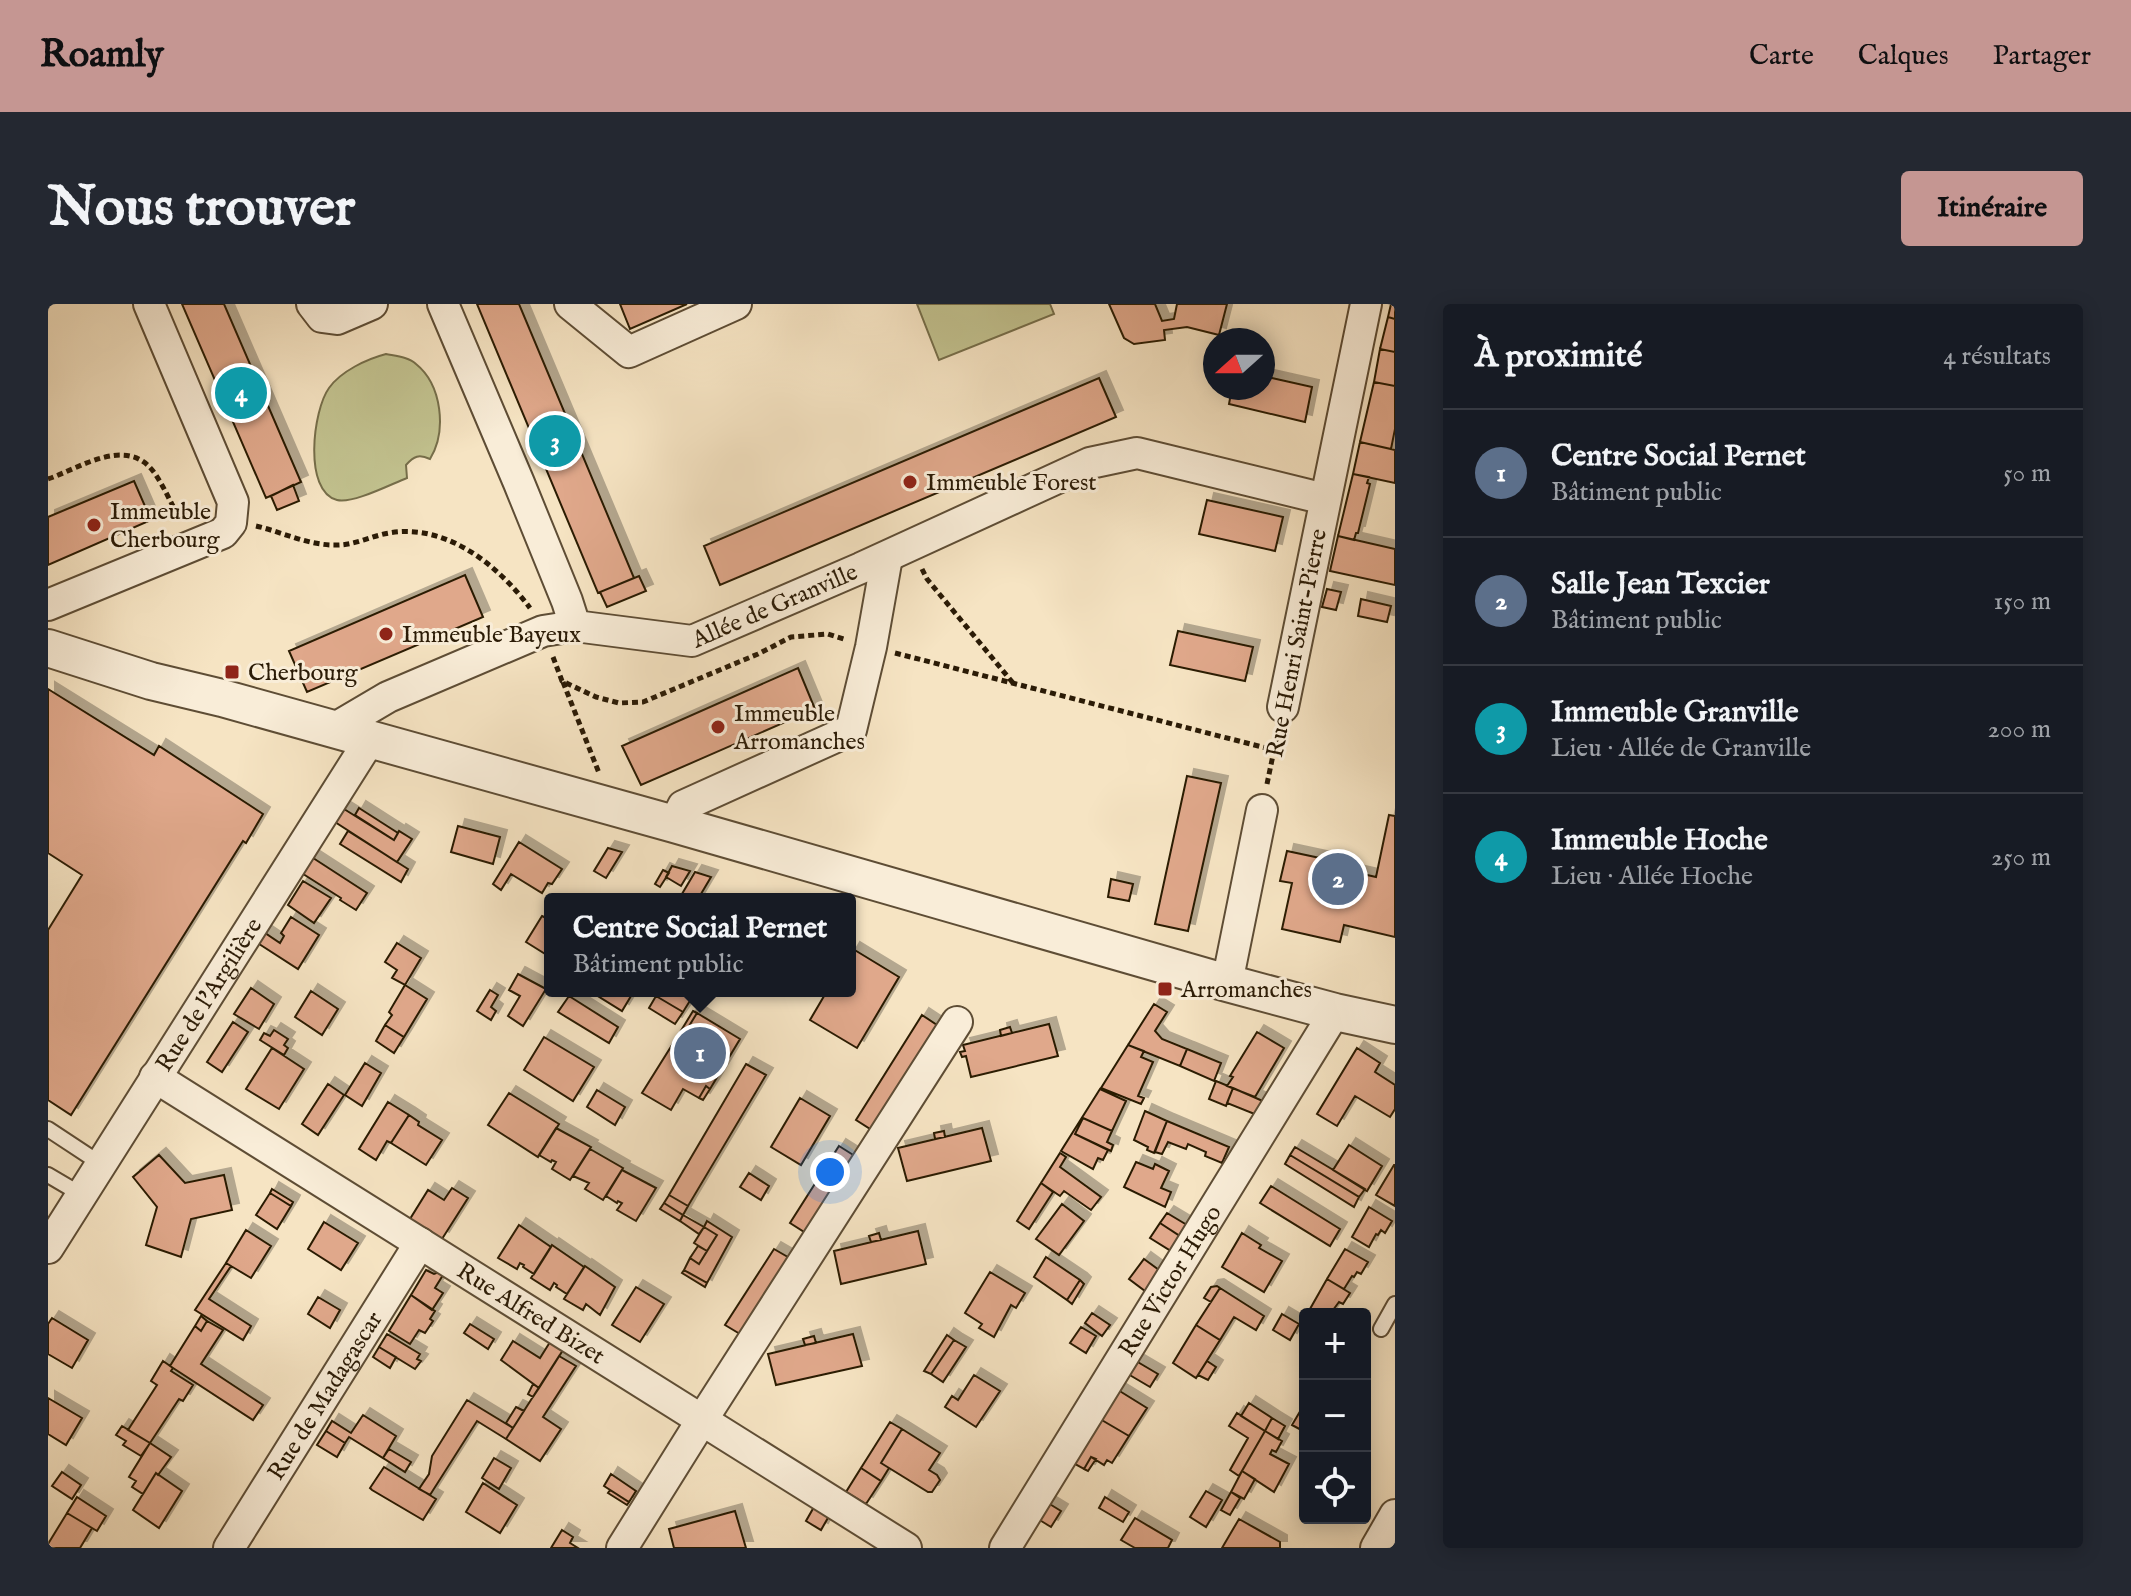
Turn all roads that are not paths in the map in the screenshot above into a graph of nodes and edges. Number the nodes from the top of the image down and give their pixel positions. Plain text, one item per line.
1 (149, 304) edge
2 (312, 304) edge
3 (372, 304) edge
4 (443, 304) edge
5 (570, 304) edge
6 (736, 304) edge
7 (1366, 304) edge
8 (1325, 499) junction
9 (899, 551) junction
10 (48, 605) edge
11 (575, 626) junction
12 (48, 648) edge
13 (1283, 707) road end
14 (332, 730) junction
15 (369, 741) junction
16 (1262, 810) road end
17 (674, 824) junction
18 (1227, 983) junction
19 (1335, 1012) junction
20 (957, 1022) dead end
21 (1395, 1025) edge
22 (155, 1077) junction
23 (48, 1129) edge
24 (101, 1164) junction
25 (48, 1175) edge
26 (82, 1195) junction
27 (420, 1243) junction
28 (48, 1248) edge
29 (1395, 1304) edge
30 (1381, 1329) dead end
31 (702, 1420) junction
32 (1395, 1515) edge
33 (229, 1548) edge
34 (622, 1548) edge
35 (906, 1548) edge
36 (1005, 1548) edge
37 (1376, 1548) edge

1 - 10 street
2 - 3 street
4 - 11 street
5 - 6 street
7 - 8 street, Rue Henri Saint-Pierre
8 - 9 street, Allée de Granville
8 - 13 street, Rue Henri Saint-Pierre
9 - 11 street, Allée de Granville
9 - 17 street
11 - 14 street, Allée de Granville
12 - 14 street
14 - 15 street
15 - 17 street
15 - 22 street, Rue de l'Argilière
16 - 18 street
17 - 18 street
18 - 19 street
19 - 21 street
19 - 36 street, Rue Victor Hugo
20 - 31 street
22 - 24 street, Rue de l'Argilière
22 - 27 street, Rue Alfred Bizet
23 - 24 lane
24 - 26 street, Rue de l'Argilière
25 - 26 lane
26 - 28 street, Rue de l'Argilière
27 - 31 street, Rue Alfred Bizet
27 - 33 street, Rue de Madagascar
29 - 30 lane
31 - 34 street
31 - 35 street, Rue Alfred Bizet
32 - 37 street

